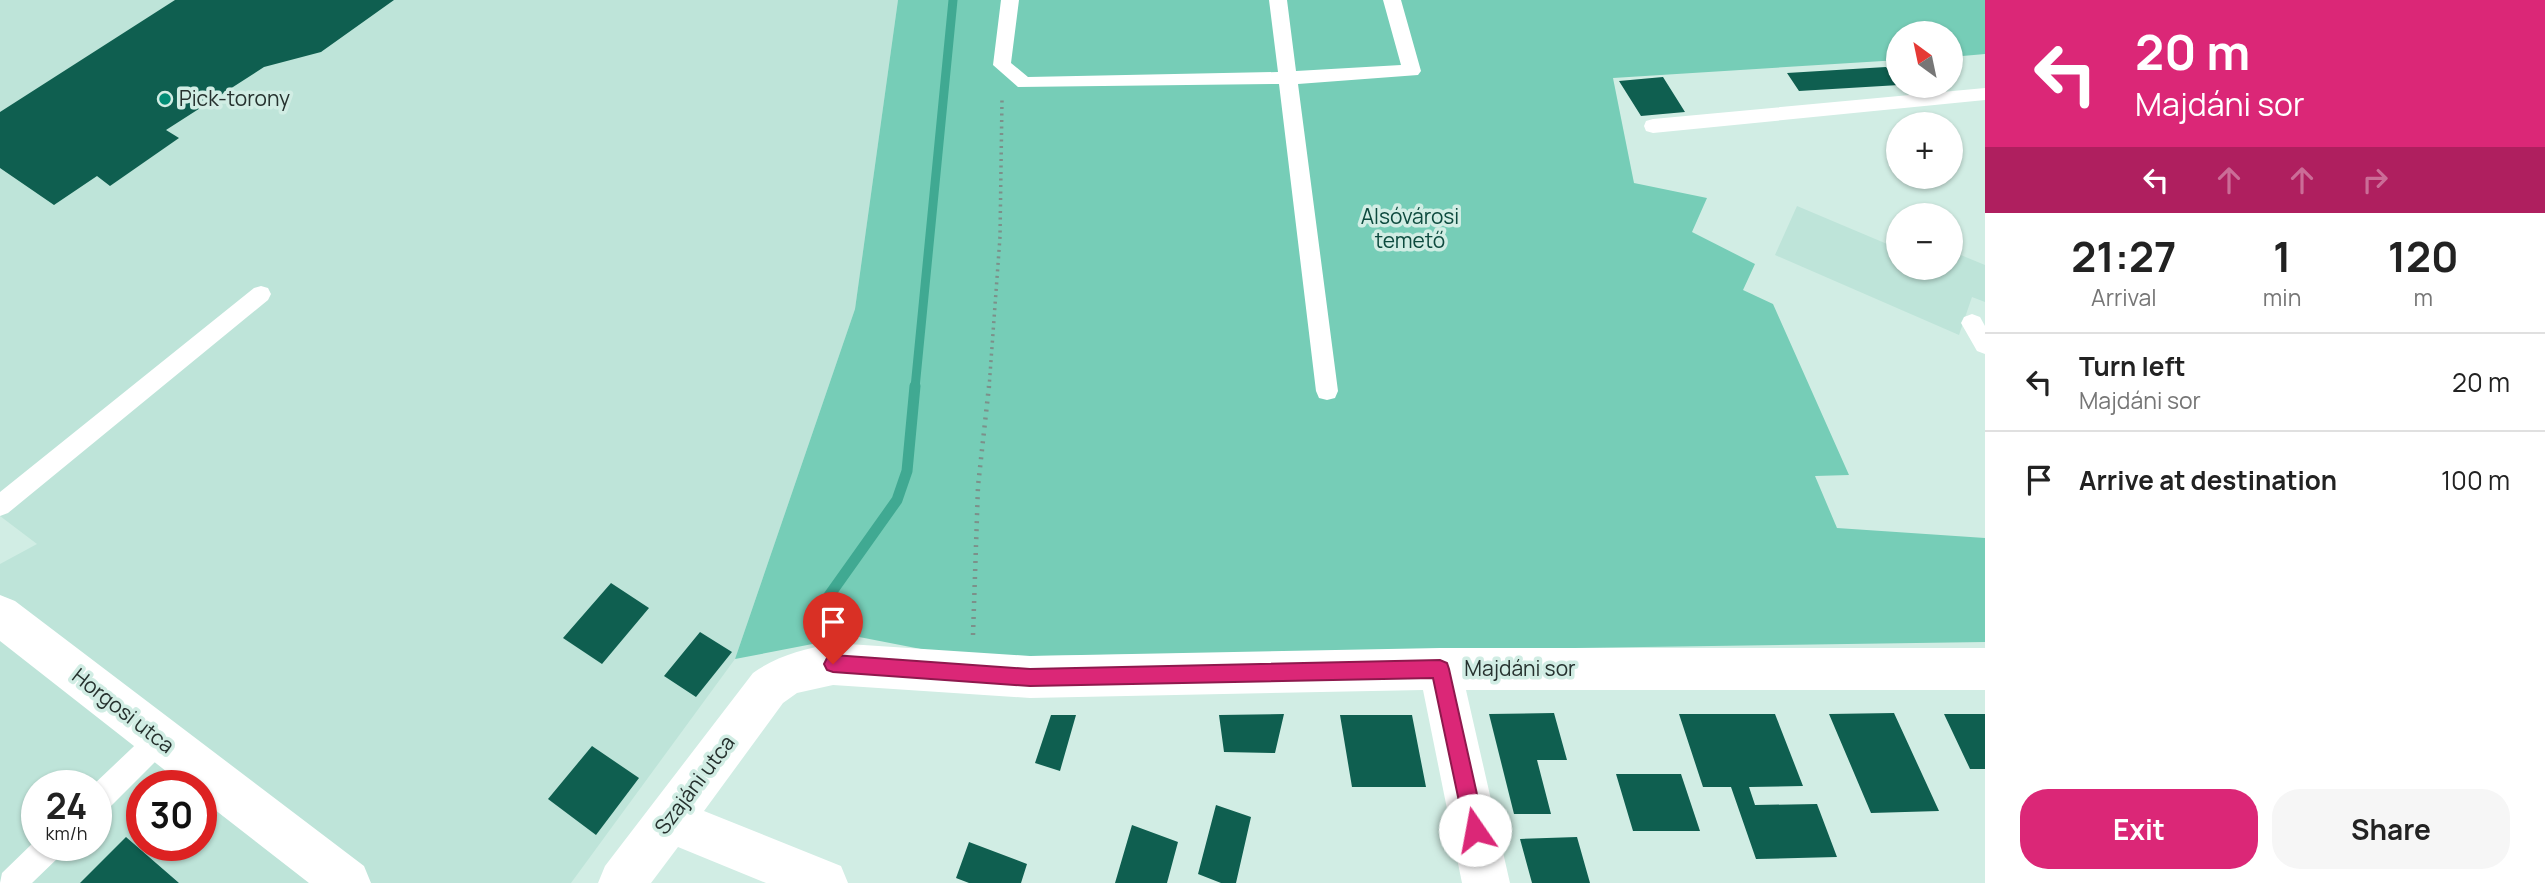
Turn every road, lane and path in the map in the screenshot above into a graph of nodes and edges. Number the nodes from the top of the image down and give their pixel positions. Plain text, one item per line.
1 (1010, 0) edge
2 (1278, 0) edge
3 (1392, 0) edge
4 (1002, 65) junction
5 (1289, 78) junction
6 (1985, 94) edge
7 (1653, 126) dead end
8 (261, 294) dead end
9 (1972, 323) dead end
10 (1985, 345) edge
11 (1327, 391) dead end
12 (0, 506) edge
13 (0, 615) edge
14 (1440, 669) junction
15 (1985, 669) edge
16 (970, 674) junction
17 (768, 688) joint
18 (160, 739) junction
19 (112, 786) edge
20 (669, 820) junction
21 (35, 861) edge
22 (12, 883) edge
23 (347, 883) edge
24 (622, 883) edge
25 (824, 883) edge
26 (1486, 883) edge

1 - 4 lane
2 - 5 lane
3 - 5 lane
4 - 5 lane
4 - 16 path
5 - 11 lane
6 - 7 lane
8 - 12 lane
9 - 10 lane
13 - 18 street, Horgosi utca
14 - 15 street, Majdáni sor
14 - 16 street, Majdáni sor
14 - 26 street
16 - 17 street, Majdáni sor
17 - 20 street, Szajáni utca
18 - 19 lane
18 - 23 street, Horgosi utca
20 - 24 street, Szajáni utca
20 - 25 street
21 - 22 lane

